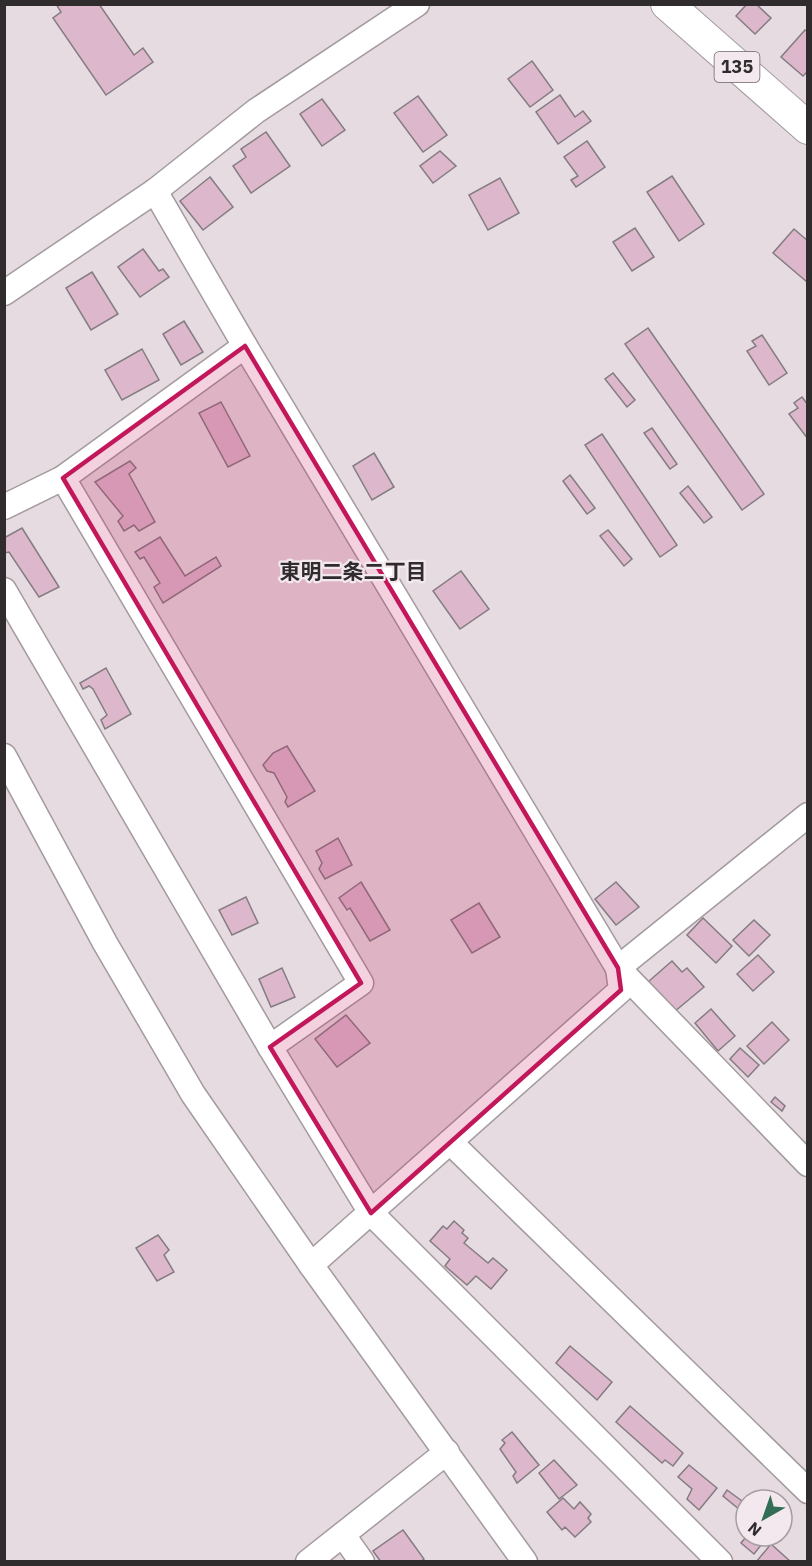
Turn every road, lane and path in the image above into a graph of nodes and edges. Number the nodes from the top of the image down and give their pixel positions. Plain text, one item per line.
1 (417, 4) edge
2 (668, 4) edge
3 (807, 128) edge
4 (155, 191) junction
5 (4, 293) edge
6 (245, 346) junction
7 (63, 478) junction
8 (4, 507) edge
9 (4, 590) edge
10 (4, 756) edge
11 (807, 814) edge
12 (618, 968) junction
13 (270, 1047) junction
14 (450, 1142) junction
15 (807, 1164) edge
16 (371, 1213) junction
17 (311, 1265) junction
18 (447, 1452) junction
19 (807, 1491) edge
20 (343, 1535) junction
21 (308, 1562) edge
22 (362, 1562) edge
23 (525, 1562) edge
24 (720, 1562) edge

1 - 4 street
2 - 3 main road, 135
4 - 5 street
4 - 6 street
6 - 7 street
6 - 12 street
7 - 8 street
7 - 13 street
9 - 13 street
10 - 17 street
11 - 12 street
12 - 14 street
12 - 15 street
13 - 16 street
14 - 16 street
14 - 19 street
16 - 17 street
16 - 24 street
17 - 18 street
18 - 20 street
18 - 23 street
20 - 21 street
20 - 22 street

